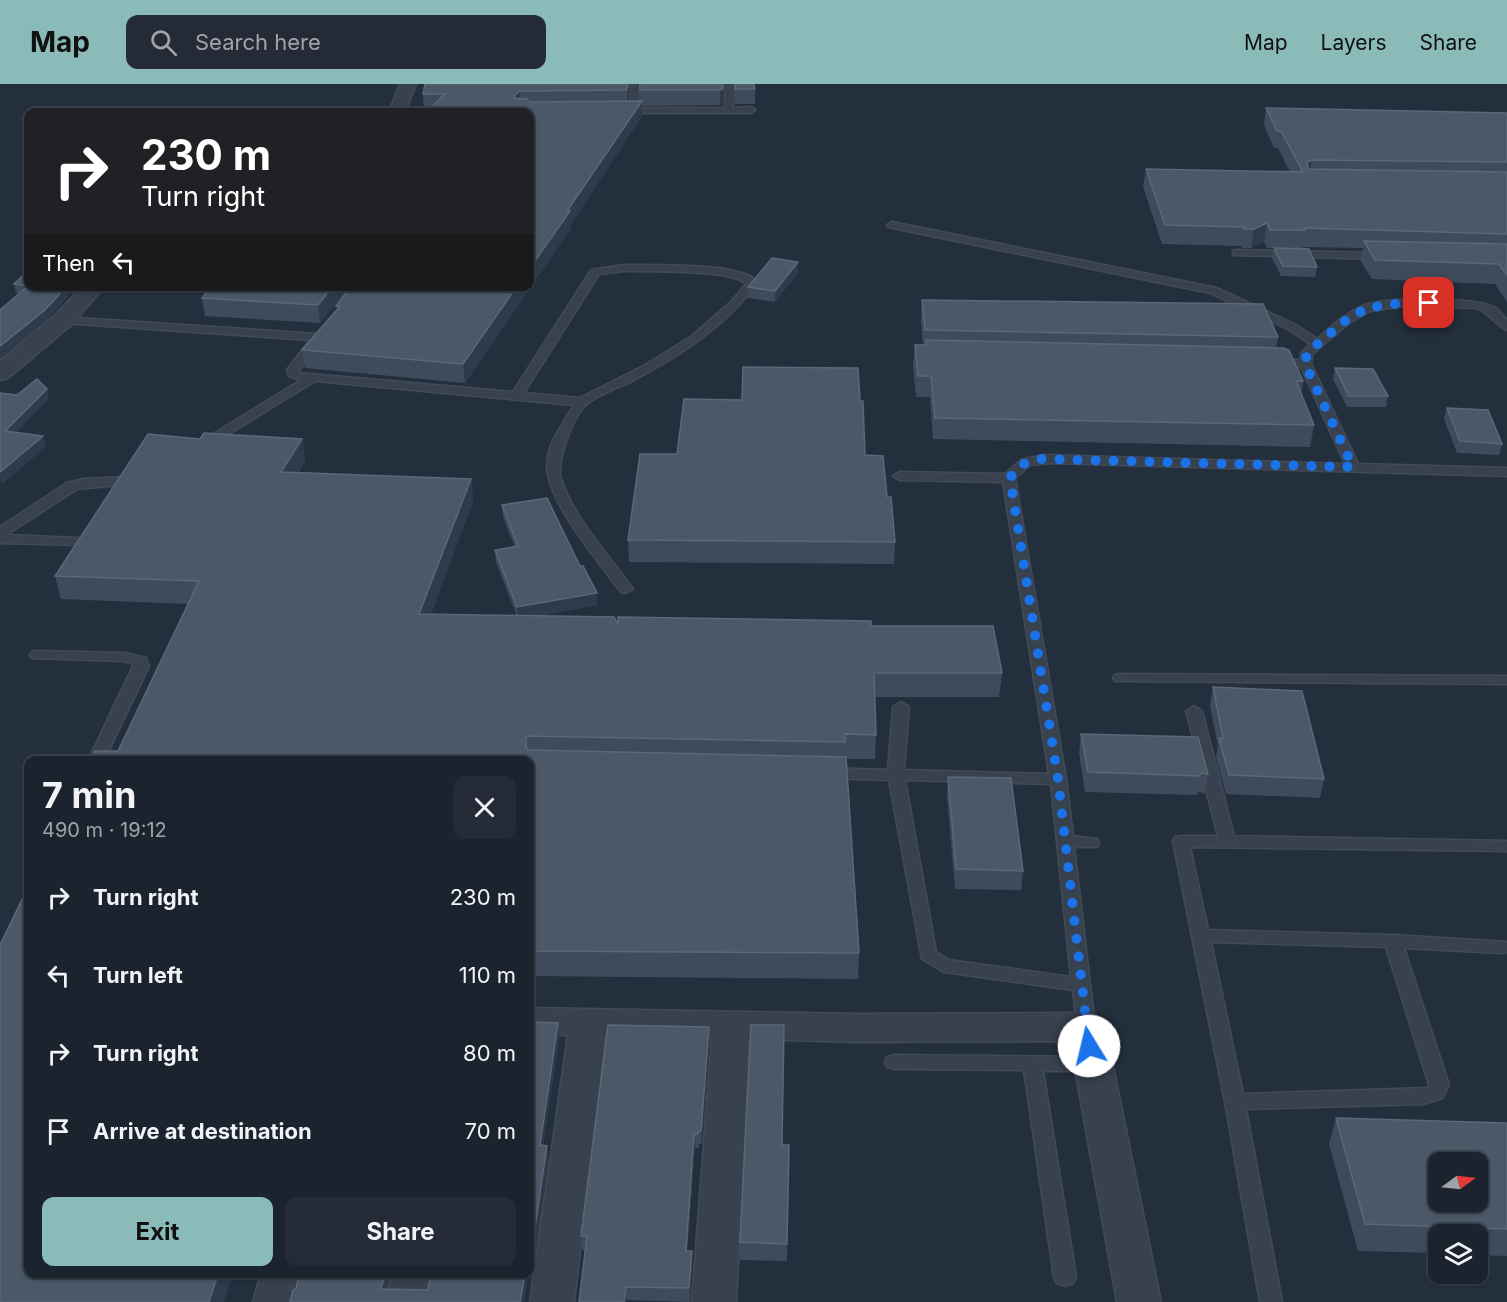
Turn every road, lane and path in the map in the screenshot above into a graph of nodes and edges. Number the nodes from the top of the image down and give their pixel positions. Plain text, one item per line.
1 (408, 84) edge
2 (635, 84) edge
3 (730, 84) edge
4 (399, 108) edge
5 (729, 110) junction
6 (751, 110) edge
7 (611, 111) edge
8 (633, 111) junction
9 (892, 225) dead end
10 (1237, 253) edge
11 (1390, 256) edge
12 (90, 291) edge
13 (63, 320) junction
14 (1507, 327) edge
15 (1319, 345) junction
16 (1258, 363) edge
17 (1305, 364) junction
18 (0, 373) edge
19 (311, 379) junction
20 (517, 395) junction
21 (582, 402) junction
22 (206, 444) edge
23 (1353, 467) junction
24 (1507, 472) edge
25 (898, 476) dead end
26 (1010, 478) junction
27 (125, 481) edge
28 (0, 533) edge
29 (0, 540) edge
30 (78, 542) edge
31 (626, 589) dead end
32 (37, 656) dead end
33 (1120, 678) dead end
34 (1507, 680) edge
35 (901, 706) dead end
36 (1194, 711) dead end
37 (104, 756) edge
38 (813, 773) edge
39 (896, 775) junction
40 (1058, 779) junction
41 (1227, 841) junction
42 (1066, 842) junction
43 (1091, 843) dead end
44 (1507, 846) edge
45 (1201, 936) junction
46 (1393, 941) junction
47 (1502, 946) dead end
48 (1081, 985) junction
49 (534, 1021) edge
50 (588, 1023) junction
51 (731, 1026) junction
52 (1089, 1046) junction
53 (894, 1062) dead end
54 (1032, 1063) junction
55 (1235, 1102) junction
56 (1065, 1277) dead end
57 (281, 1278) edge
58 (412, 1278) edge
59 (275, 1302) edge
60 (407, 1302) edge
61 (552, 1302) edge
62 (714, 1302) edge
63 (1139, 1302) edge
64 (1271, 1302) edge

1 - 4 street
2 - 8 lane
3 - 5 lane
5 - 6 lane
5 - 8 lane
7 - 8 lane
9 - 15 lane
10 - 11 lane
12 - 13 street
13 - 18 street
13 - 19 lane
14 - 15 lane
15 - 17 lane
16 - 17 lane
17 - 23 lane
19 - 20 lane
19 - 22 lane
20 - 21 lane
20 - 21 lane
21 - 31 lane
23 - 24 lane
23 - 26 lane
25 - 26 lane
26 - 40 lane
27 - 28 lane
29 - 30 lane
32 - 37 lane
33 - 34 lane
35 - 39 lane
36 - 41 lane
38 - 39 lane
39 - 40 lane
39 - 48 lane
40 - 42 lane
41 - 44 lane
41 - 45 lane
42 - 43 lane
42 - 48 lane
45 - 46 lane
45 - 55 lane
46 - 47 lane
46 - 55 lane
48 - 52 lane
49 - 50 street
50 - 51 street
50 - 61 street
51 - 52 street
51 - 62 street
52 - 54 lane
52 - 63 street
53 - 54 lane
54 - 56 lane
55 - 64 lane
57 - 59 street
58 - 60 street

